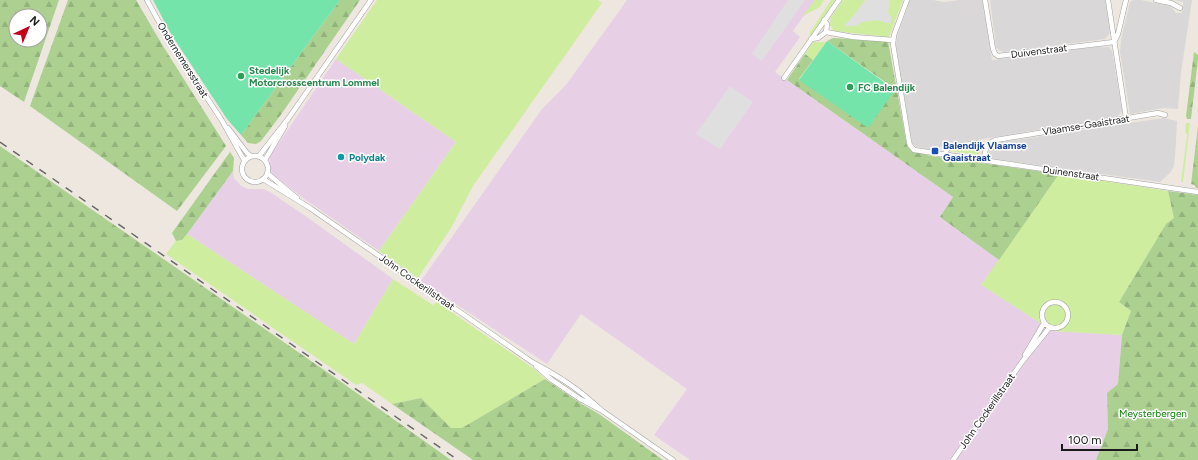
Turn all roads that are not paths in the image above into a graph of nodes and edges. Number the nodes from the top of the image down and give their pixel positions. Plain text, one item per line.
1 (147, 0) edge
2 (371, 0) edge
3 (839, 0) edge
4 (906, 0) edge
5 (985, 0) edge
6 (1108, 0) edge
7 (1126, 0) edge
8 (1156, 0) edge
9 (1180, 8) dead end
10 (824, 20) junction
11 (826, 32) junction
12 (811, 40) junction
13 (893, 40) junction
14 (1114, 42) junction
15 (784, 78) dead end
16 (1165, 115) dead end
17 (1126, 118) junction
18 (221, 119) junction
19 (288, 119) junction
20 (986, 147) junction
21 (944, 155) junction
22 (251, 156) junction
23 (259, 156) junction
24 (244, 160) junction
25 (265, 160) junction
26 (984, 160) junction
27 (267, 173) junction
28 (263, 180) junction
29 (1198, 192) edge
30 (302, 202) junction
31 (1044, 323) junction
32 (1050, 327) junction
33 (1022, 362) junction
34 (673, 460) edge
35 (953, 460) edge

1 - 18 street, Ondernemersstraat
2 - 19 street
3 - 10 street
4 - 13 street, Duinenstraat
5 - 14 street, Duivenstraat
6 - 14 street
7 - 14 street
8 - 9 street
10 - 11 street
10 - 12 street
11 - 12 street
11 - 13 street
12 - 15 street
13 - 21 street, Duinenstraat
14 - 17 street
16 - 17 street, Vlaamse-Gaaistraat
17 - 20 street, Vlaamse-Gaaistraat
18 - 22 street, Ondernemersstraat
18 - 24 street, Ondernemersstraat
19 - 23 street
19 - 25 street
20 - 21 street
20 - 26 street
21 - 26 street, Duinenstraat
22 - 23 street
22 - 24 street
23 - 25 street
24 - 28 street
25 - 27 street
26 - 29 street, Duinenstraat
27 - 28 street
27 - 30 street, John Cockerillstraat
28 - 30 street, John Cockerillstraat
30 - 34 street, John Cockerillstraat
31 - 32 street
31 - 32 street, John Cockerillstraat
31 - 33 street, John Cockerillstraat
32 - 33 street, John Cockerillstraat
33 - 35 street, John Cockerillstraat

